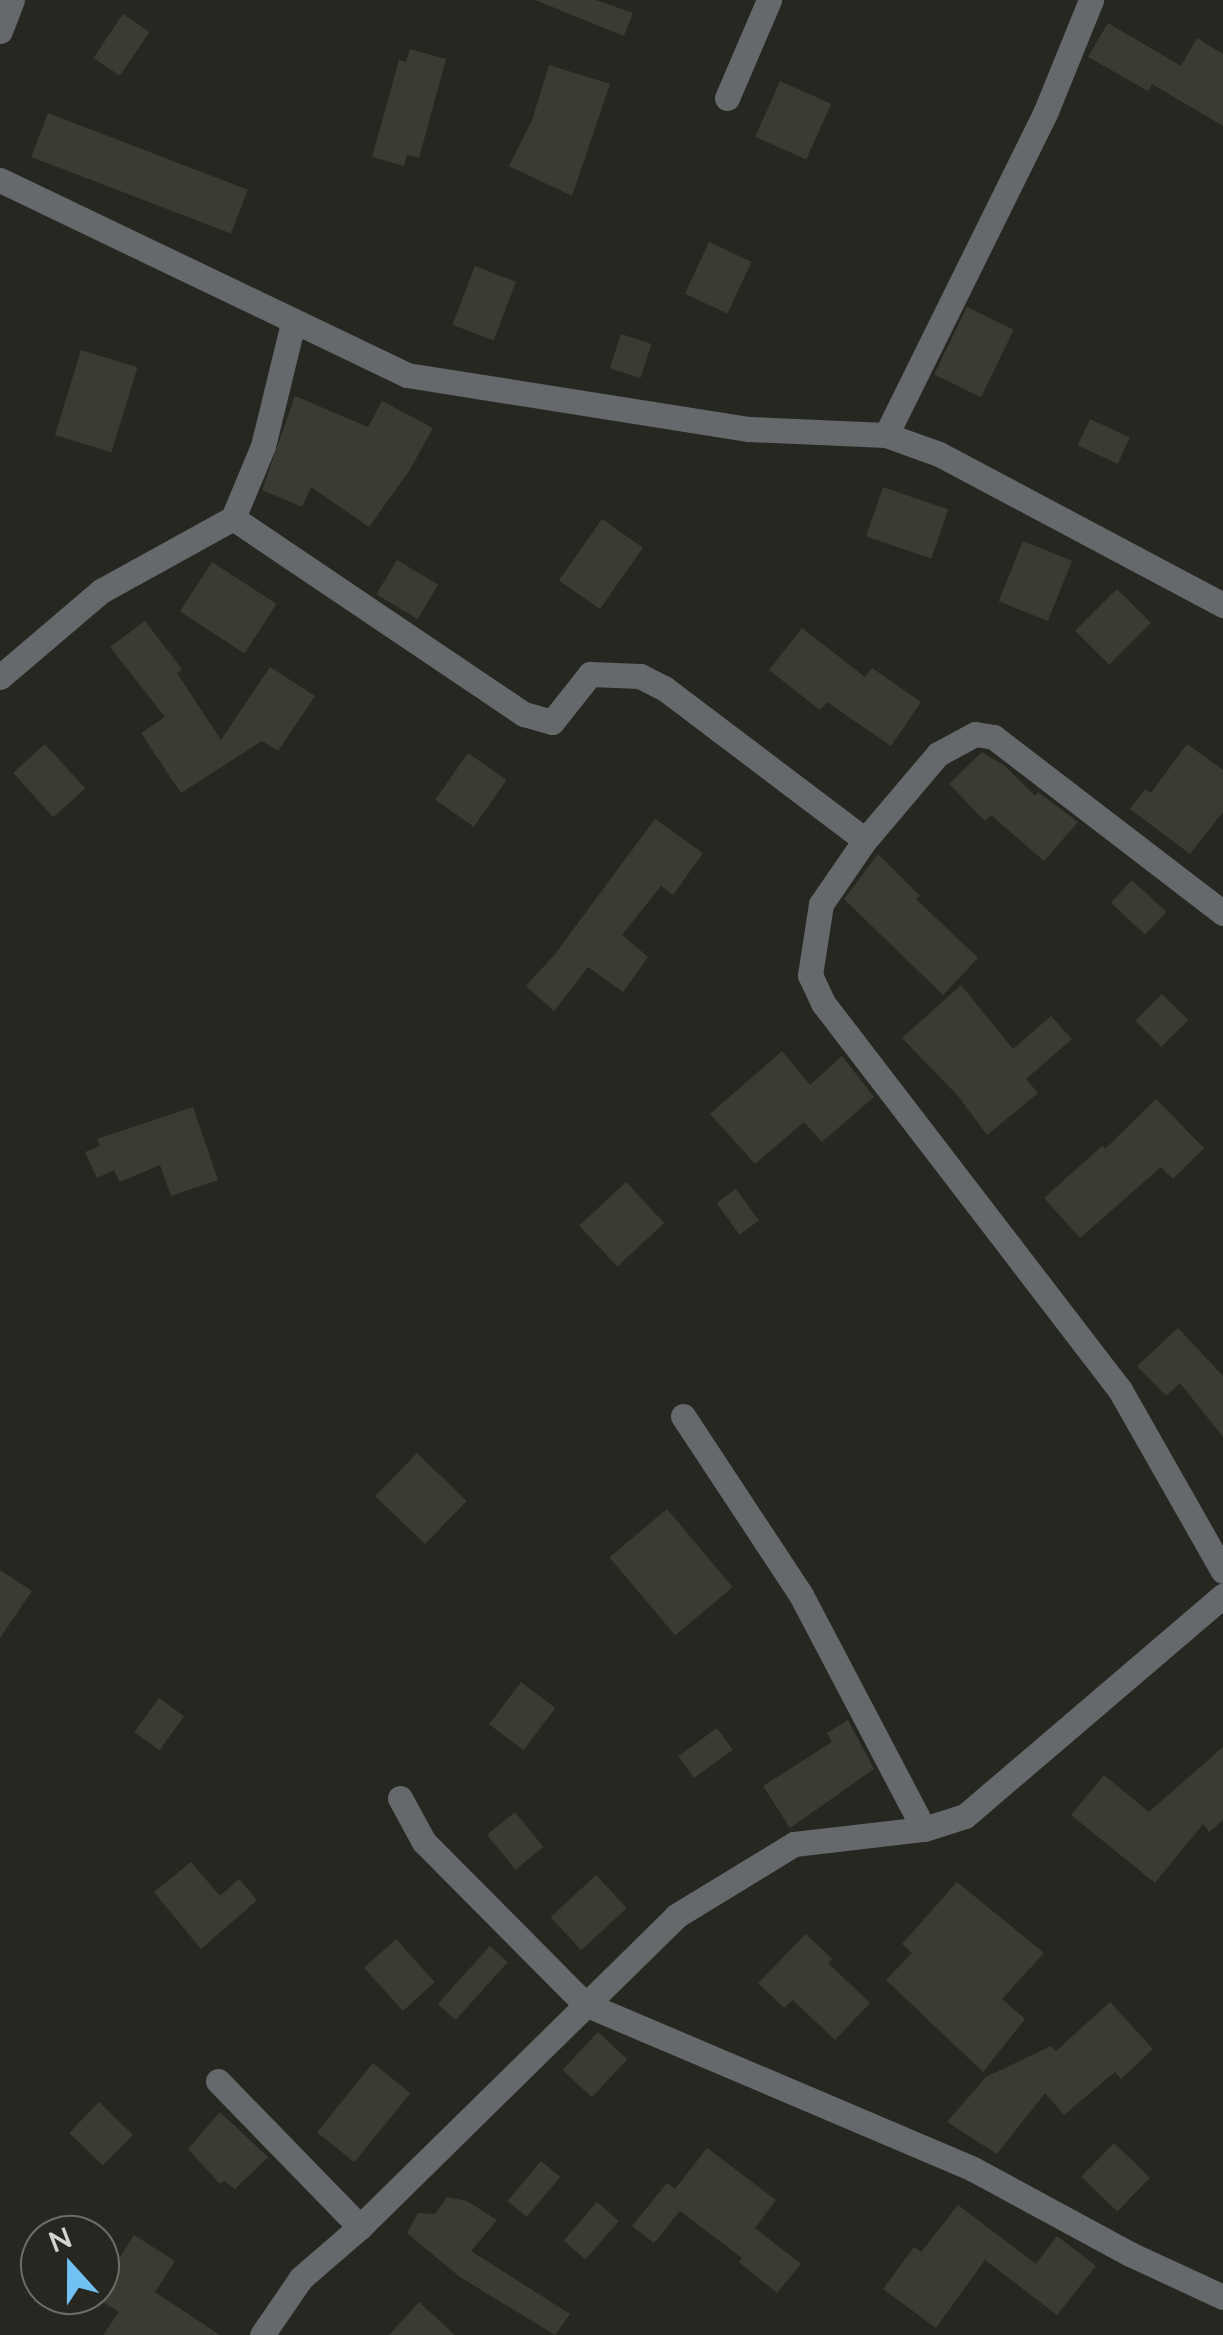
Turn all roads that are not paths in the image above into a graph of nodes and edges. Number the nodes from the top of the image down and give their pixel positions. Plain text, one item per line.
1 (12, 0) edge
2 (770, 0) edge
3 (1091, 0) edge
4 (0, 31) edge
5 (727, 98) dead end
6 (0, 180) edge
7 (292, 323) junction
8 (886, 435) junction
9 (233, 518) junction
10 (1223, 605) edge
11 (0, 677) edge
12 (865, 840) junction
13 (1223, 913) edge
14 (683, 1416) dead end
15 (1223, 1571) edge
16 (1223, 1596) edge
17 (400, 1798) dead end
18 (924, 1829) junction
19 (585, 2004) junction
20 (218, 2081) dead end
21 (360, 2228) junction
22 (1223, 2297) edge
23 (262, 2335) edge

1 - 4 street
2 - 5 street
3 - 8 street
6 - 7 street
7 - 8 street
7 - 9 street
8 - 10 street
9 - 11 street
9 - 12 street
12 - 13 street
12 - 15 street
14 - 18 street
16 - 18 street
17 - 19 street
18 - 19 street
19 - 21 street
19 - 22 street
20 - 21 street
21 - 23 street

